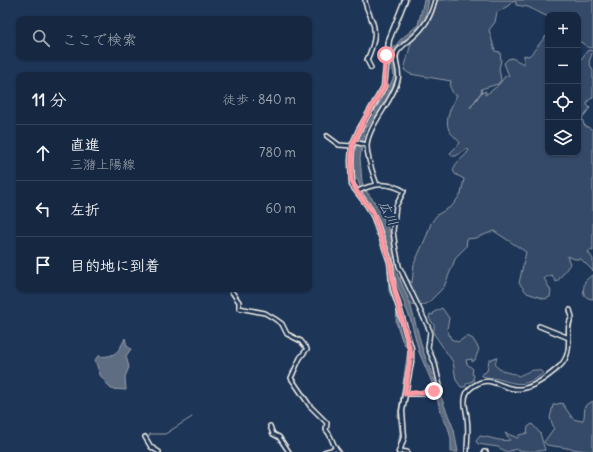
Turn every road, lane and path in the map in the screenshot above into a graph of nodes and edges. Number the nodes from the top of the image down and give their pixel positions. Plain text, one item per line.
1 (365, 0) edge
2 (405, 0) edge
3 (436, 0) edge
4 (371, 68) dead end
5 (326, 136) dead end
6 (354, 143) junction
7 (365, 145) junction
8 (377, 184) junction
9 (358, 191) junction
10 (232, 292) dead end
11 (570, 310) dead end
12 (539, 326) dead end
13 (569, 338) junction
14 (405, 394) junction
15 (270, 426) dead end
16 (146, 437) dead end
17 (337, 451) edge
18 (159, 452) edge
19 (289, 452) edge
20 (324, 452) edge
21 (400, 452) edge
22 (407, 452) edge
23 (467, 452) edge

1 - 4 street
2 - 6 main road
3 - 7 street
5 - 6 street
6 - 7 street
6 - 9 main road
7 - 8 street
8 - 9 street
8 - 14 street
9 - 14 main road
10 - 17 street
11 - 13 street
12 - 13 street
13 - 23 street
14 - 21 main road
15 - 19 street
16 - 18 street
17 - 20 street
21 - 22 street

